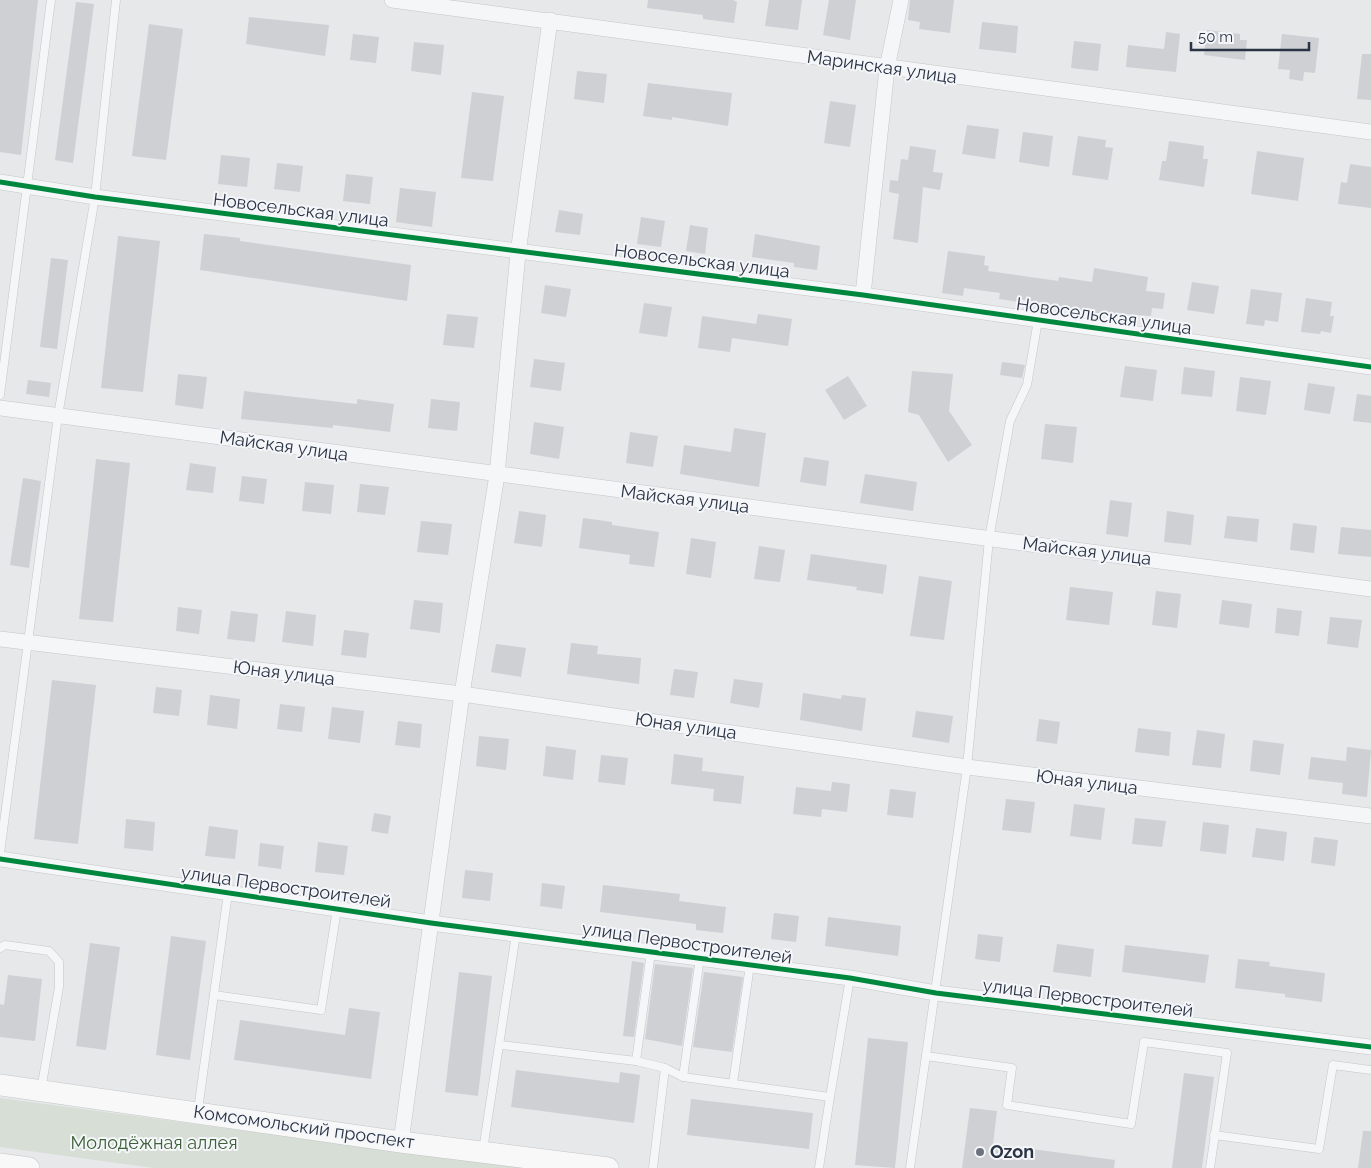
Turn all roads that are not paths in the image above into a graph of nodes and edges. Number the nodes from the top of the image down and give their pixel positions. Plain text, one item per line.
1 (51, 0) edge
2 (116, 0) edge
3 (392, 0) edge
4 (901, 0) edge
5 (550, 20) junction
6 (887, 68) junction
7 (1371, 132) edge
8 (0, 182) edge
9 (26, 186) junction
10 (95, 197) junction
11 (518, 253) junction
12 (863, 295) junction
13 (1038, 320) junction
14 (1371, 367) edge
15 (0, 395) edge
16 (0, 408) edge
17 (58, 416) junction
18 (497, 475) junction
19 (989, 539) junction
20 (1371, 588) edge
21 (0, 639) edge
22 (27, 643) junction
23 (462, 694) junction
24 (967, 767) junction
25 (1371, 816) edge
26 (0, 853) edge
27 (0, 859) edge
28 (228, 893) junction
29 (337, 909) junction
30 (431, 923) junction
31 (516, 934) junction
32 (0, 948) edge
33 (651, 952) junction
34 (700, 958) junction
35 (750, 965) junction
36 (850, 978) junction
37 (936, 992) junction
38 (214, 995) junction
39 (501, 1045) junction
40 (1371, 1047) edge
41 (926, 1056) junction
42 (636, 1061) junction
43 (666, 1068) junction
44 (1371, 1070) edge
45 (683, 1077) junction
46 (732, 1083) junction
47 (0, 1085) edge
48 (41, 1090) junction
49 (830, 1097) junction
50 (198, 1112) junction
51 (1214, 1136) junction
52 (401, 1142) junction
53 (483, 1152) junction
54 (0, 1164) edge
55 (29, 1168) edge
56 (608, 1168) edge
57 (653, 1168) edge
58 (819, 1168) edge
59 (910, 1168) edge
60 (1210, 1168) edge

1 - 9 lane
2 - 10 lane
3 - 5 street, Маринская улица
4 - 6 street
5 - 6 street, Маринская улица
5 - 11 street
6 - 7 street, Маринская улица
6 - 12 street
8 - 9 street, Новосельская улица
9 - 10 street, Новосельская улица
9 - 15 lane
10 - 11 street, Новосельская улица
10 - 17 lane
11 - 12 street, Новосельская улица
11 - 18 street
12 - 13 street, Новосельская улица
13 - 14 street, Новосельская улица
13 - 19 lane
16 - 17 street, Майская улица
17 - 18 street, Майская улица
17 - 22 lane
18 - 19 street, Майская улица
18 - 23 street
19 - 20 street, Майская улица
19 - 24 lane
21 - 22 street, Юная улица
22 - 23 street, Юная улица
22 - 26 lane
23 - 24 street, Юная улица
23 - 30 street
24 - 25 street, Юная улица
24 - 37 lane
27 - 28 street, улица Первостроителей
28 - 29 street, улица Первостроителей
28 - 38 lane
29 - 30 street, улица Первостроителей
29 - 38 lane
30 - 31 street, улица Первостроителей
30 - 52 street
31 - 33 street, улица Первостроителей
31 - 39 lane
32 - 48 lane
33 - 34 street, улица Первостроителей
33 - 42 lane
34 - 35 street, улица Первостроителей
34 - 45 lane
35 - 36 street, улица Первостроителей
35 - 46 lane
36 - 37 street, улица Первостроителей
36 - 49 lane
37 - 40 street, улица Первостроителей
37 - 41 lane
38 - 50 lane
39 - 42 lane
39 - 53 lane
41 - 51 lane
41 - 59 lane
42 - 43 lane
43 - 45 lane
43 - 57 lane
44 - 51 lane
45 - 46 lane
46 - 49 lane
47 - 48 main road, Комсомольский проспект
48 - 50 main road, Комсомольский проспект
49 - 58 lane
50 - 52 main road, Комсомольский проспект
51 - 60 lane
52 - 53 main road, Комсомольский проспект
53 - 56 main road, Комсомольский проспект
54 - 55 main road

